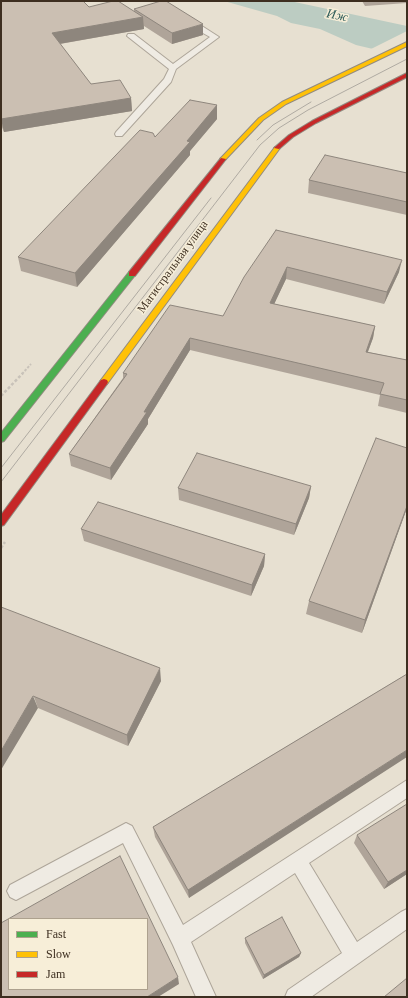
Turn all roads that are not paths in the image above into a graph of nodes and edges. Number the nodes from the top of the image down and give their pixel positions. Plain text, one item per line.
1 (182, 17) edge
2 (131, 36) dead end
3 (407, 44) edge
4 (173, 68) junction
5 (407, 75) edge
6 (119, 134) dead end
7 (1, 439) edge
8 (1, 522) edge
9 (407, 788) edge
10 (297, 860) junction
11 (16, 891) dead end
12 (407, 918) edge
13 (180, 938) junction
14 (354, 955) junction
15 (206, 997) edge
16 (295, 997) edge

1 - 4 lane
2 - 4 lane
3 - 7 main road, Магистральная улица
4 - 6 lane
5 - 8 main road, Магистральная улица
9 - 10 lane
10 - 13 lane
10 - 14 lane
11 - 13 lane
12 - 14 lane
13 - 15 lane
14 - 16 lane

